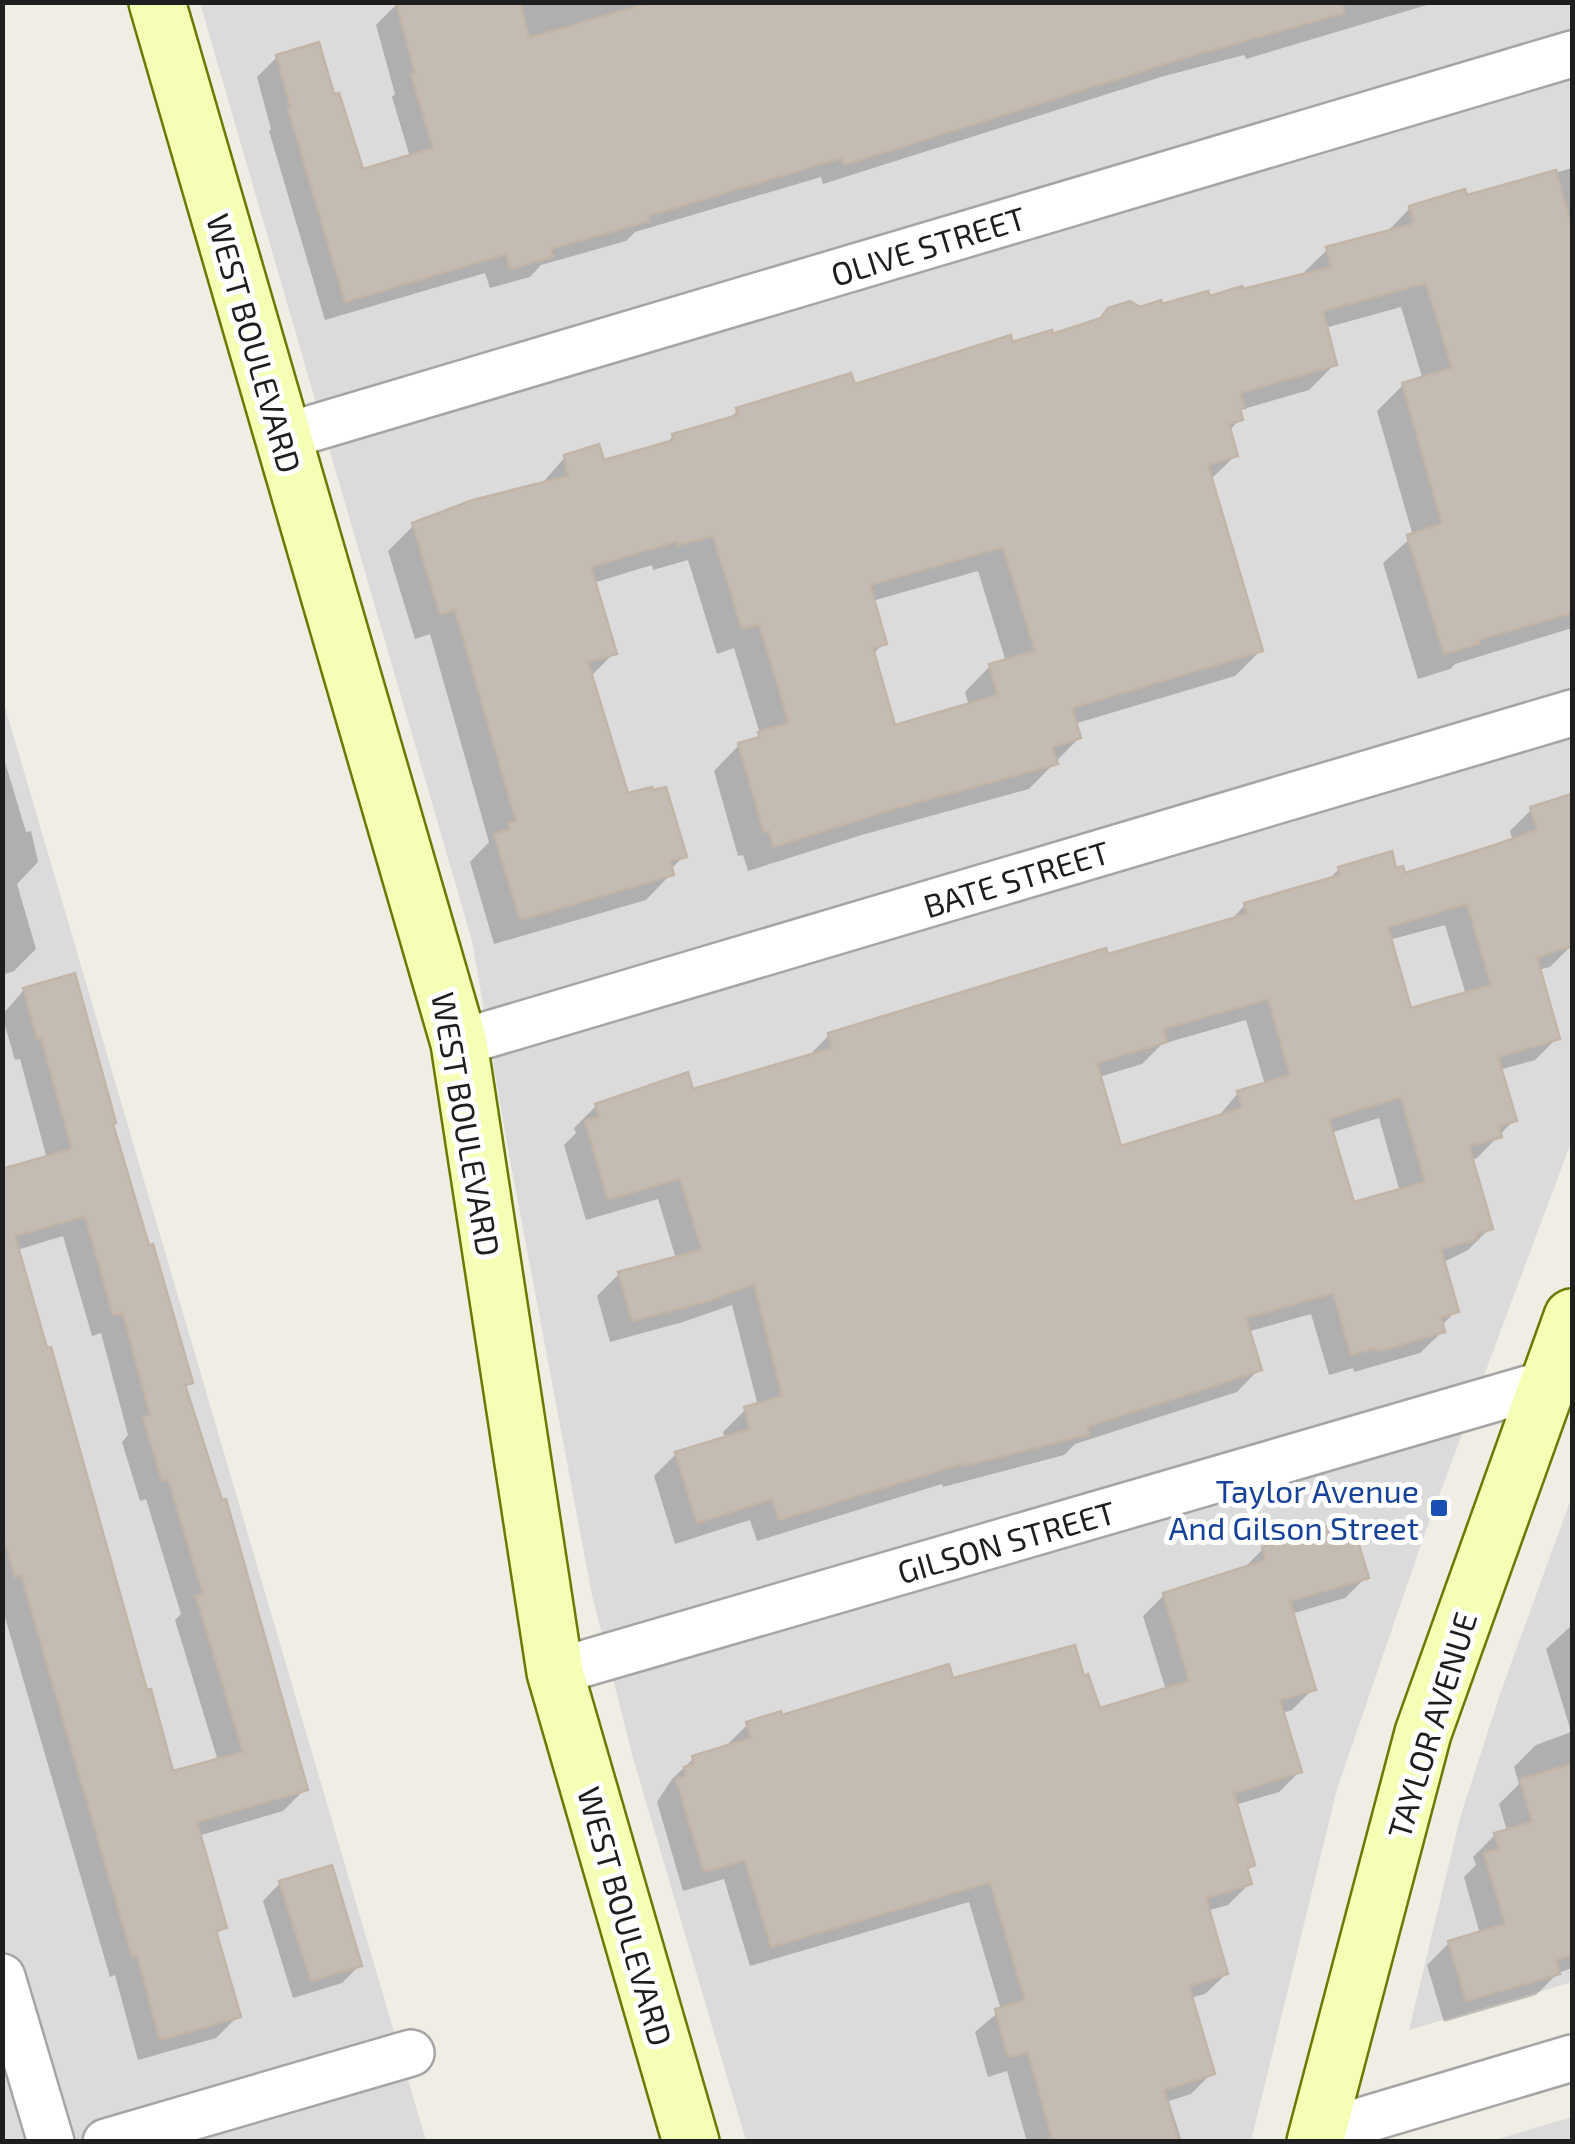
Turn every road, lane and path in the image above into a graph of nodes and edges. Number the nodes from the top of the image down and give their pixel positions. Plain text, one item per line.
1 (156, 2) edge
2 (1572, 54) edge
3 (283, 437) junction
4 (1572, 713) edge
5 (459, 1043) junction
6 (1572, 1317) edge
7 (1560, 1380) edge
8 (555, 1672) junction
9 (2, 1977) edge
10 (411, 2053) dead end
11 (1572, 2058) edge
12 (1316, 2138) edge
13 (51, 2142) edge
14 (106, 2142) edge
15 (691, 2142) edge

1 - 3 street, WEST BOULEVARD
2 - 3 street, OLIVE STREET
3 - 5 street, WEST BOULEVARD
4 - 5 street, BATE STREET
5 - 8 street, WEST BOULEVARD
6 - 7 street, TAYLOR AVENUE
7 - 8 street, GILSON STREET
7 - 12 street, TAYLOR AVENUE
8 - 15 street, WEST BOULEVARD
9 - 13 street
10 - 14 street
11 - 12 street

